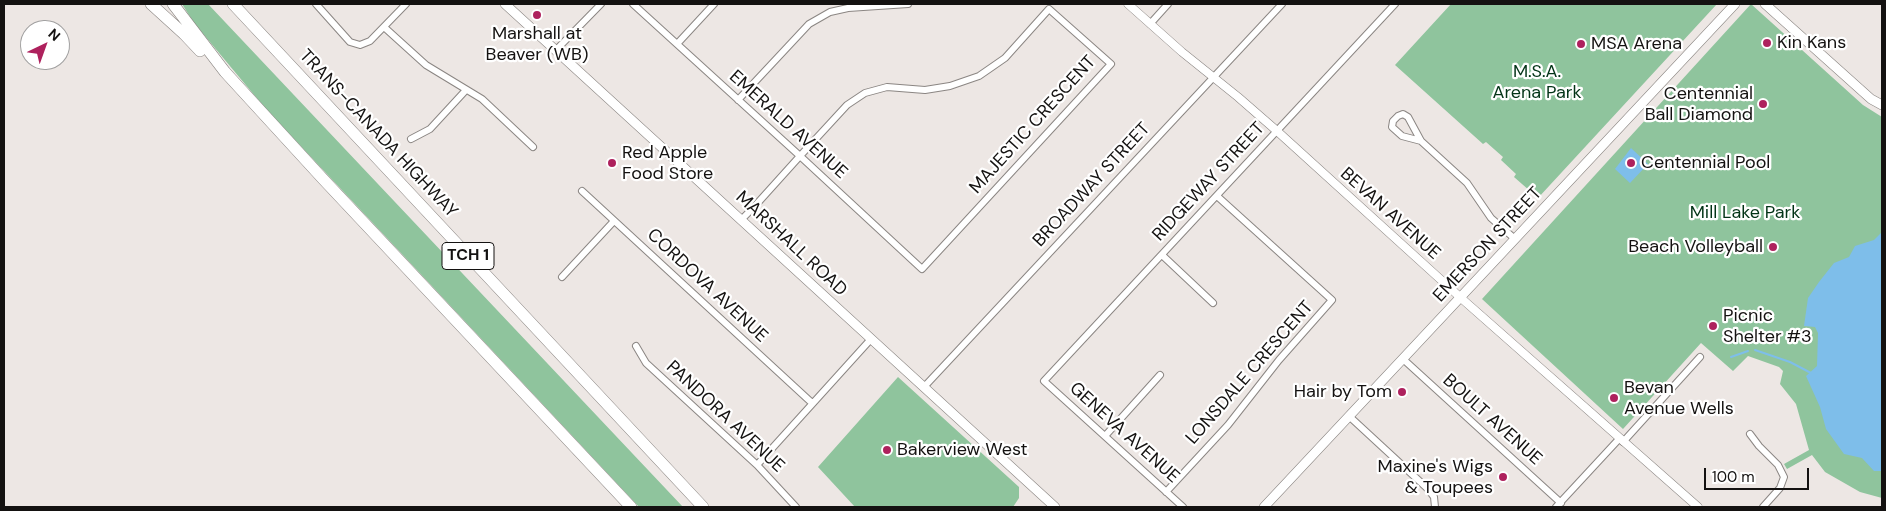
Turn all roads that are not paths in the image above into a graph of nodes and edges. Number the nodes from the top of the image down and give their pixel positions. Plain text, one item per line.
1 (151, 4) edge
2 (173, 4) edge
3 (232, 4) edge
4 (316, 4) edge
5 (406, 4) edge
6 (505, 4) edge
7 (602, 4) edge
8 (633, 4) edge
9 (714, 4) edge
10 (908, 4) edge
11 (1128, 4) edge
12 (1168, 4) edge
13 (1282, 4) edge
14 (1395, 4) edge
15 (1735, 4) edge
16 (1765, 4) edge
17 (847, 6) edge
18 (1150, 24) junction
19 (384, 27) junction
20 (677, 44) junction
21 (556, 50) junction
22 (1214, 77) junction
23 (466, 90) junction
24 (738, 100) junction
25 (1882, 105) edge
26 (1277, 131) junction
27 (411, 139) dead end
28 (1420, 140) junction
29 (533, 147) dead end
30 (800, 156) junction
31 (323, 179) junction
32 (582, 191) dead end
33 (1217, 196) junction
34 (741, 220) junction
35 (614, 221) junction
36 (1515, 239) junction
37 (1162, 255) junction
38 (922, 269) joint
39 (562, 277) dead end
40 (1461, 298) junction
41 (1213, 303) dead end
42 (871, 339) junction
43 (636, 346) dead end
44 (1700, 357) dead end
45 (1403, 360) junction
46 (1160, 375) dead end
47 (1044, 381) joint
48 (924, 387) junction
49 (812, 403) junction
50 (1350, 417) junction
51 (1750, 434) dead end
52 (1105, 436) junction
53 (1621, 440) junction
54 (757, 465) junction
55 (1166, 492) junction
56 (1558, 505) edge
57 (631, 507) edge
58 (703, 507) edge
59 (796, 507) edge
60 (1056, 507) edge
61 (1184, 507) edge
62 (1264, 507) edge
63 (1435, 507) edge
64 (1698, 507) edge
65 (1763, 507) edge

1 - 31 highway
2 - 31 highway, TCH 1
3 - 58 highway, TRANS-CANADA HIGHWAY / TCH 1
4 - 19 street
5 - 19 street
6 - 21 main road, MARSHALL ROAD
7 - 21 street
8 - 20 street, EMERALD AVENUE
9 - 20 street
10 - 17 street
11 - 18 street, BEVAN AVENUE
12 - 18 street
13 - 22 street, BROADWAY STREET
14 - 26 street, RIDGEWAY STREET
15 - 36 main road, EMERSON STREET
16 - 25 main road
17 - 24 street
18 - 22 street, BEVAN AVENUE
19 - 23 street
20 - 24 street, EMERALD AVENUE
21 - 34 main road, MARSHALL ROAD
22 - 26 street, BEVAN AVENUE
22 - 48 street, BROADWAY STREET
23 - 27 street
23 - 29 street
24 - 30 street, EMERALD AVENUE
26 - 33 street, RIDGEWAY STREET
26 - 40 street, BEVAN AVENUE
28 - 28 street
28 - 36 street
30 - 34 street, MAJESTIC CRESCENT
30 - 38 street, EMERALD AVENUE
30 - 38 street, MAJESTIC CRESCENT
31 - 57 highway, TCH 1
32 - 35 street, CORDOVA AVENUE
33 - 37 street, RIDGEWAY STREET
33 - 55 street, LONSDALE CRESCENT
34 - 42 main road, MARSHALL ROAD
35 - 39 street
35 - 49 street, CORDOVA AVENUE
36 - 40 main road, EMERSON STREET
37 - 41 street
37 - 47 street, RIDGEWAY STREET
40 - 45 main road, EMERSON STREET
40 - 53 street, BEVAN AVENUE
42 - 48 main road, MARSHALL ROAD
42 - 49 street
43 - 54 street, PANDORA AVENUE
44 - 53 street
45 - 50 main road, EMERSON STREET
45 - 56 street, BOULT AVENUE
46 - 52 street
47 - 52 street, GENEVA AVENUE
48 - 60 main road, MARSHALL ROAD
49 - 54 street
50 - 62 main road, EMERSON STREET
50 - 63 street
51 - 65 street
52 - 55 street, GENEVA AVENUE
53 - 56 street
53 - 64 street, BEVAN AVENUE
54 - 59 street, PANDORA AVENUE
55 - 61 street, GENEVA AVENUE

